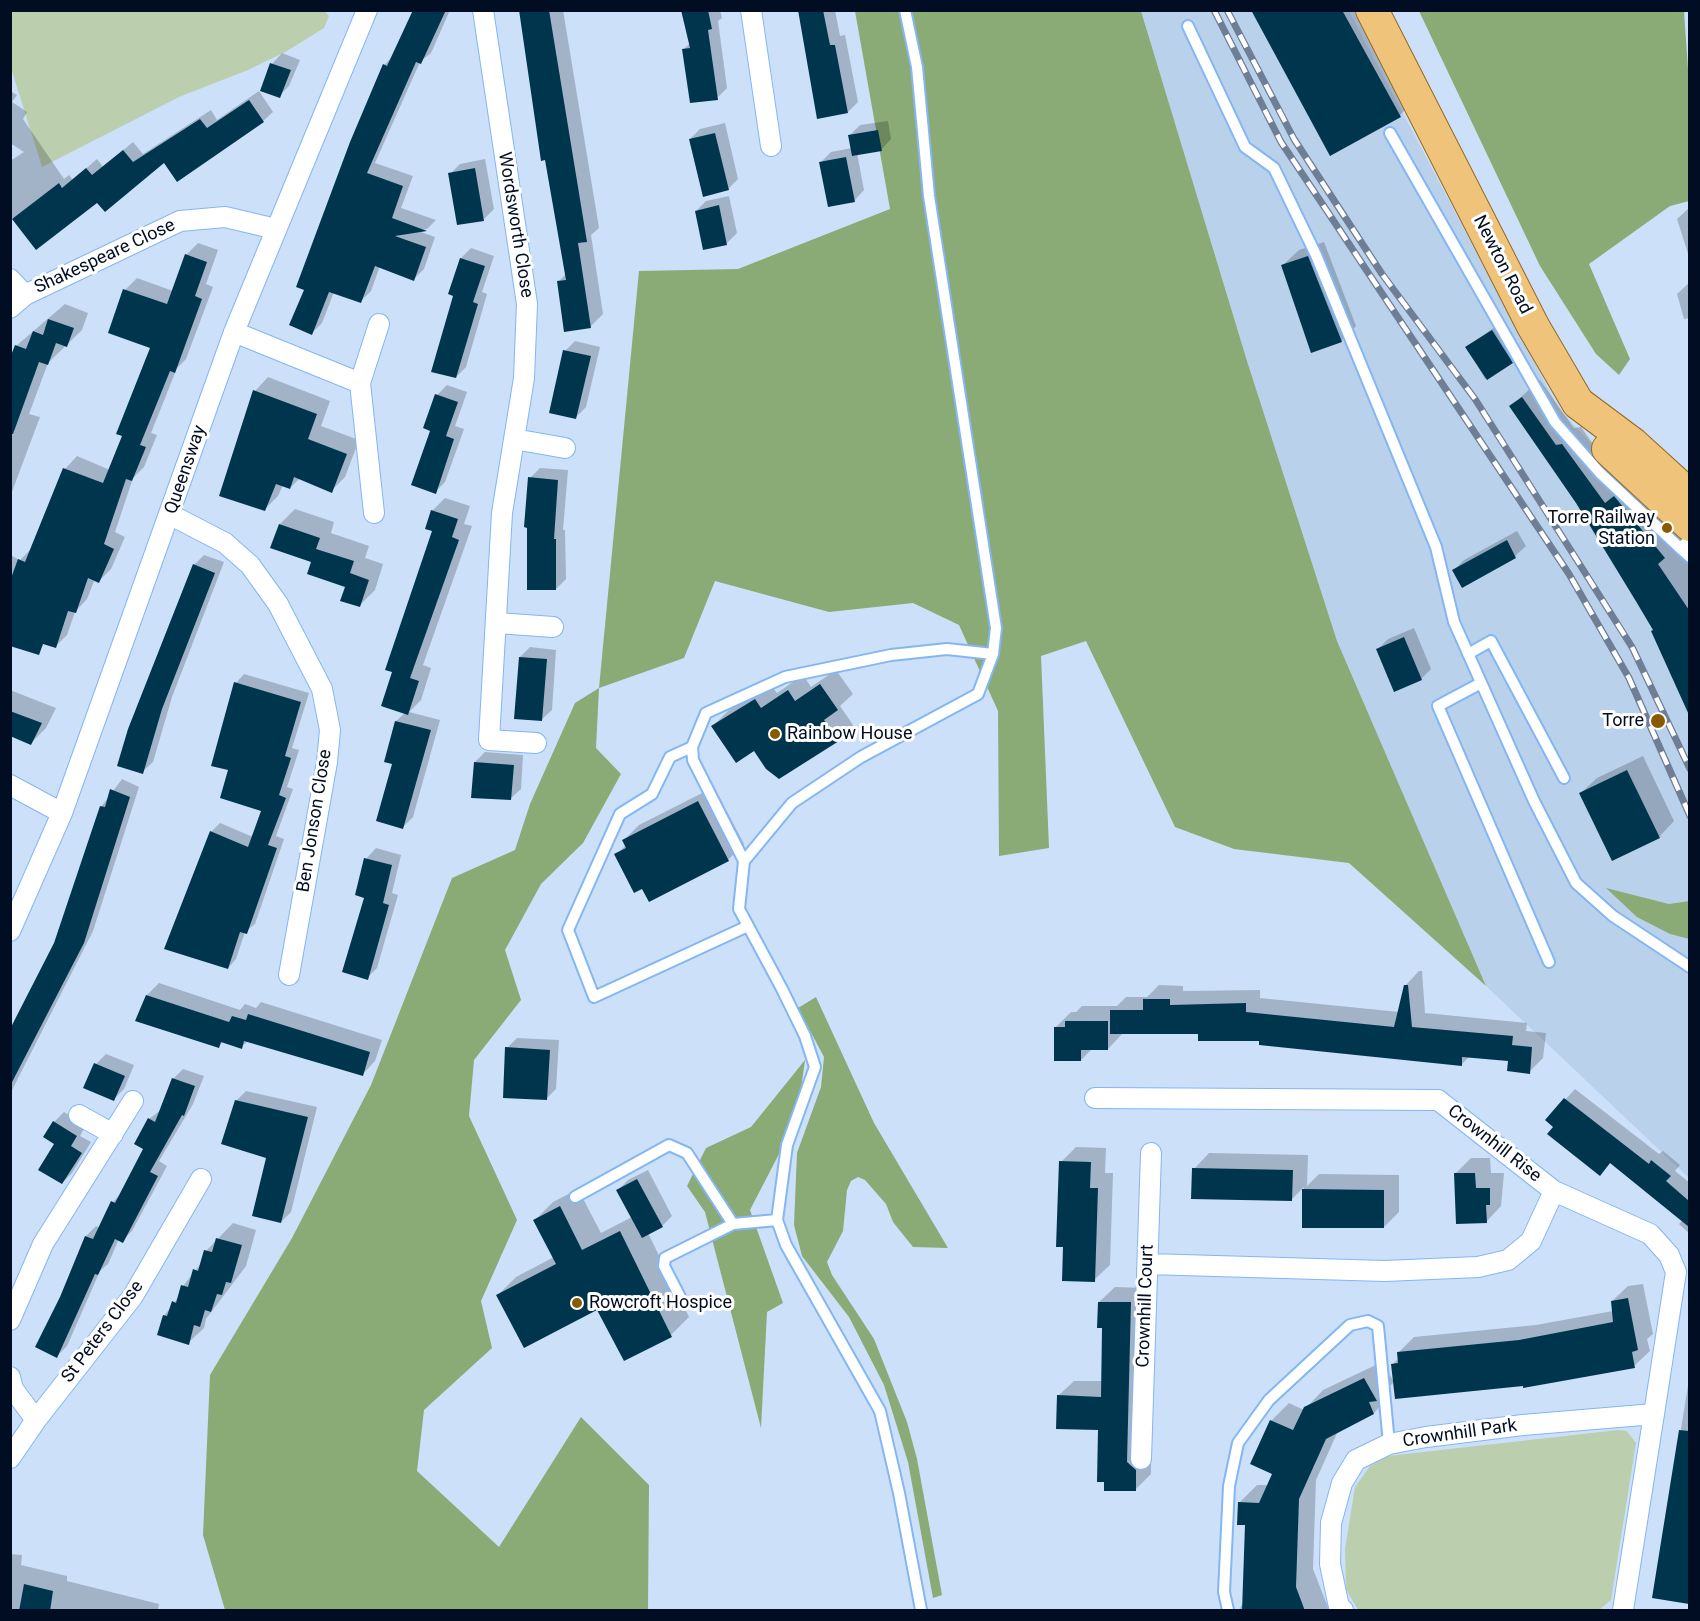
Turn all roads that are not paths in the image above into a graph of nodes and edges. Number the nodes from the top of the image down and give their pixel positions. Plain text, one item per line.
1 (367, 10) edge
2 (483, 10) edge
3 (751, 10) edge
4 (905, 10) edge
5 (1372, 10) edge
6 (1188, 26) dead end
7 (1390, 133) dead end
8 (771, 146) dead end
9 (276, 229) junction
10 (10, 279) edge
11 (18, 302) edge
12 (379, 324) dead end
13 (234, 332) junction
14 (360, 383) junction
15 (1578, 403) junction
16 (514, 439) junction
17 (565, 448) dead end
18 (1683, 490) edge
19 (374, 513) dead end
20 (171, 515) junction
21 (1689, 537) edge
22 (1687, 544) edge
23 (497, 623) junction
24 (553, 627) dead end
25 (993, 654) junction
26 (1468, 654) junction
27 (1481, 683) junction
28 (536, 743) dead end
29 (693, 747) junction
30 (1564, 778) dead end
31 (10, 785) edge
32 (62, 813) junction
33 (744, 861) junction
34 (748, 926) junction
35 (10, 931) edge
36 (1549, 962) dead end
37 (1689, 968) edge
38 (289, 975) dead end
39 (1095, 1098) dead end
40 (133, 1101) dead end
41 (79, 1115) dead end
42 (112, 1134) junction
43 (1151, 1153) dead end
44 (201, 1179) dead end
45 (1554, 1191) junction
46 (575, 1197) dead end
47 (777, 1220) junction
48 (733, 1224) junction
49 (1148, 1264) junction
50 (680, 1297) dead end
51 (10, 1320) edge
52 (10, 1377) edge
53 (1654, 1414) junction
54 (36, 1420) junction
55 (1389, 1444) junction
56 (10, 1458) edge
57 (1141, 1459) dead end
58 (921, 1611) edge
59 (1228, 1611) edge
60 (1343, 1611) edge
61 (1623, 1611) edge

1 - 9 street, Queensway
2 - 16 street, Wordsworth Close
3 - 8 street
4 - 25 lane
5 - 15 main road, Newton Road
6 - 26 lane
7 - 22 lane
9 - 11 street, Shakespeare Close
9 - 13 street, Queensway
10 - 11 street
12 - 14 street
13 - 14 street
13 - 20 street, Queensway
14 - 19 street
15 - 18 main road, Newton Road
15 - 22 main road
16 - 17 street
16 - 23 street, Wordsworth Close
20 - 32 street, Queensway
20 - 38 street, Ben Jonson Close
21 - 22 lane
23 - 24 street
23 - 28 street, Wordsworth Close
25 - 29 lane
25 - 33 lane
26 - 27 lane
26 - 30 lane
27 - 36 lane
27 - 37 lane
29 - 33 lane
29 - 34 lane
31 - 32 street
32 - 35 street, Queensway
33 - 34 lane
34 - 47 lane
39 - 45 street, Crownhill Rise
40 - 42 street
41 - 42 street
42 - 51 street
43 - 49 street, Crownhill Court
44 - 54 street, St Peters Close
45 - 49 street, Crownhill Rise
45 - 53 street
46 - 48 lane
47 - 48 lane
47 - 58 lane
48 - 50 lane
49 - 57 street, Crownhill Court
52 - 54 street
53 - 55 street, Crownhill Park
53 - 61 street
54 - 56 street, St Peters Close
55 - 59 lane
55 - 60 street, Crownhill Park

